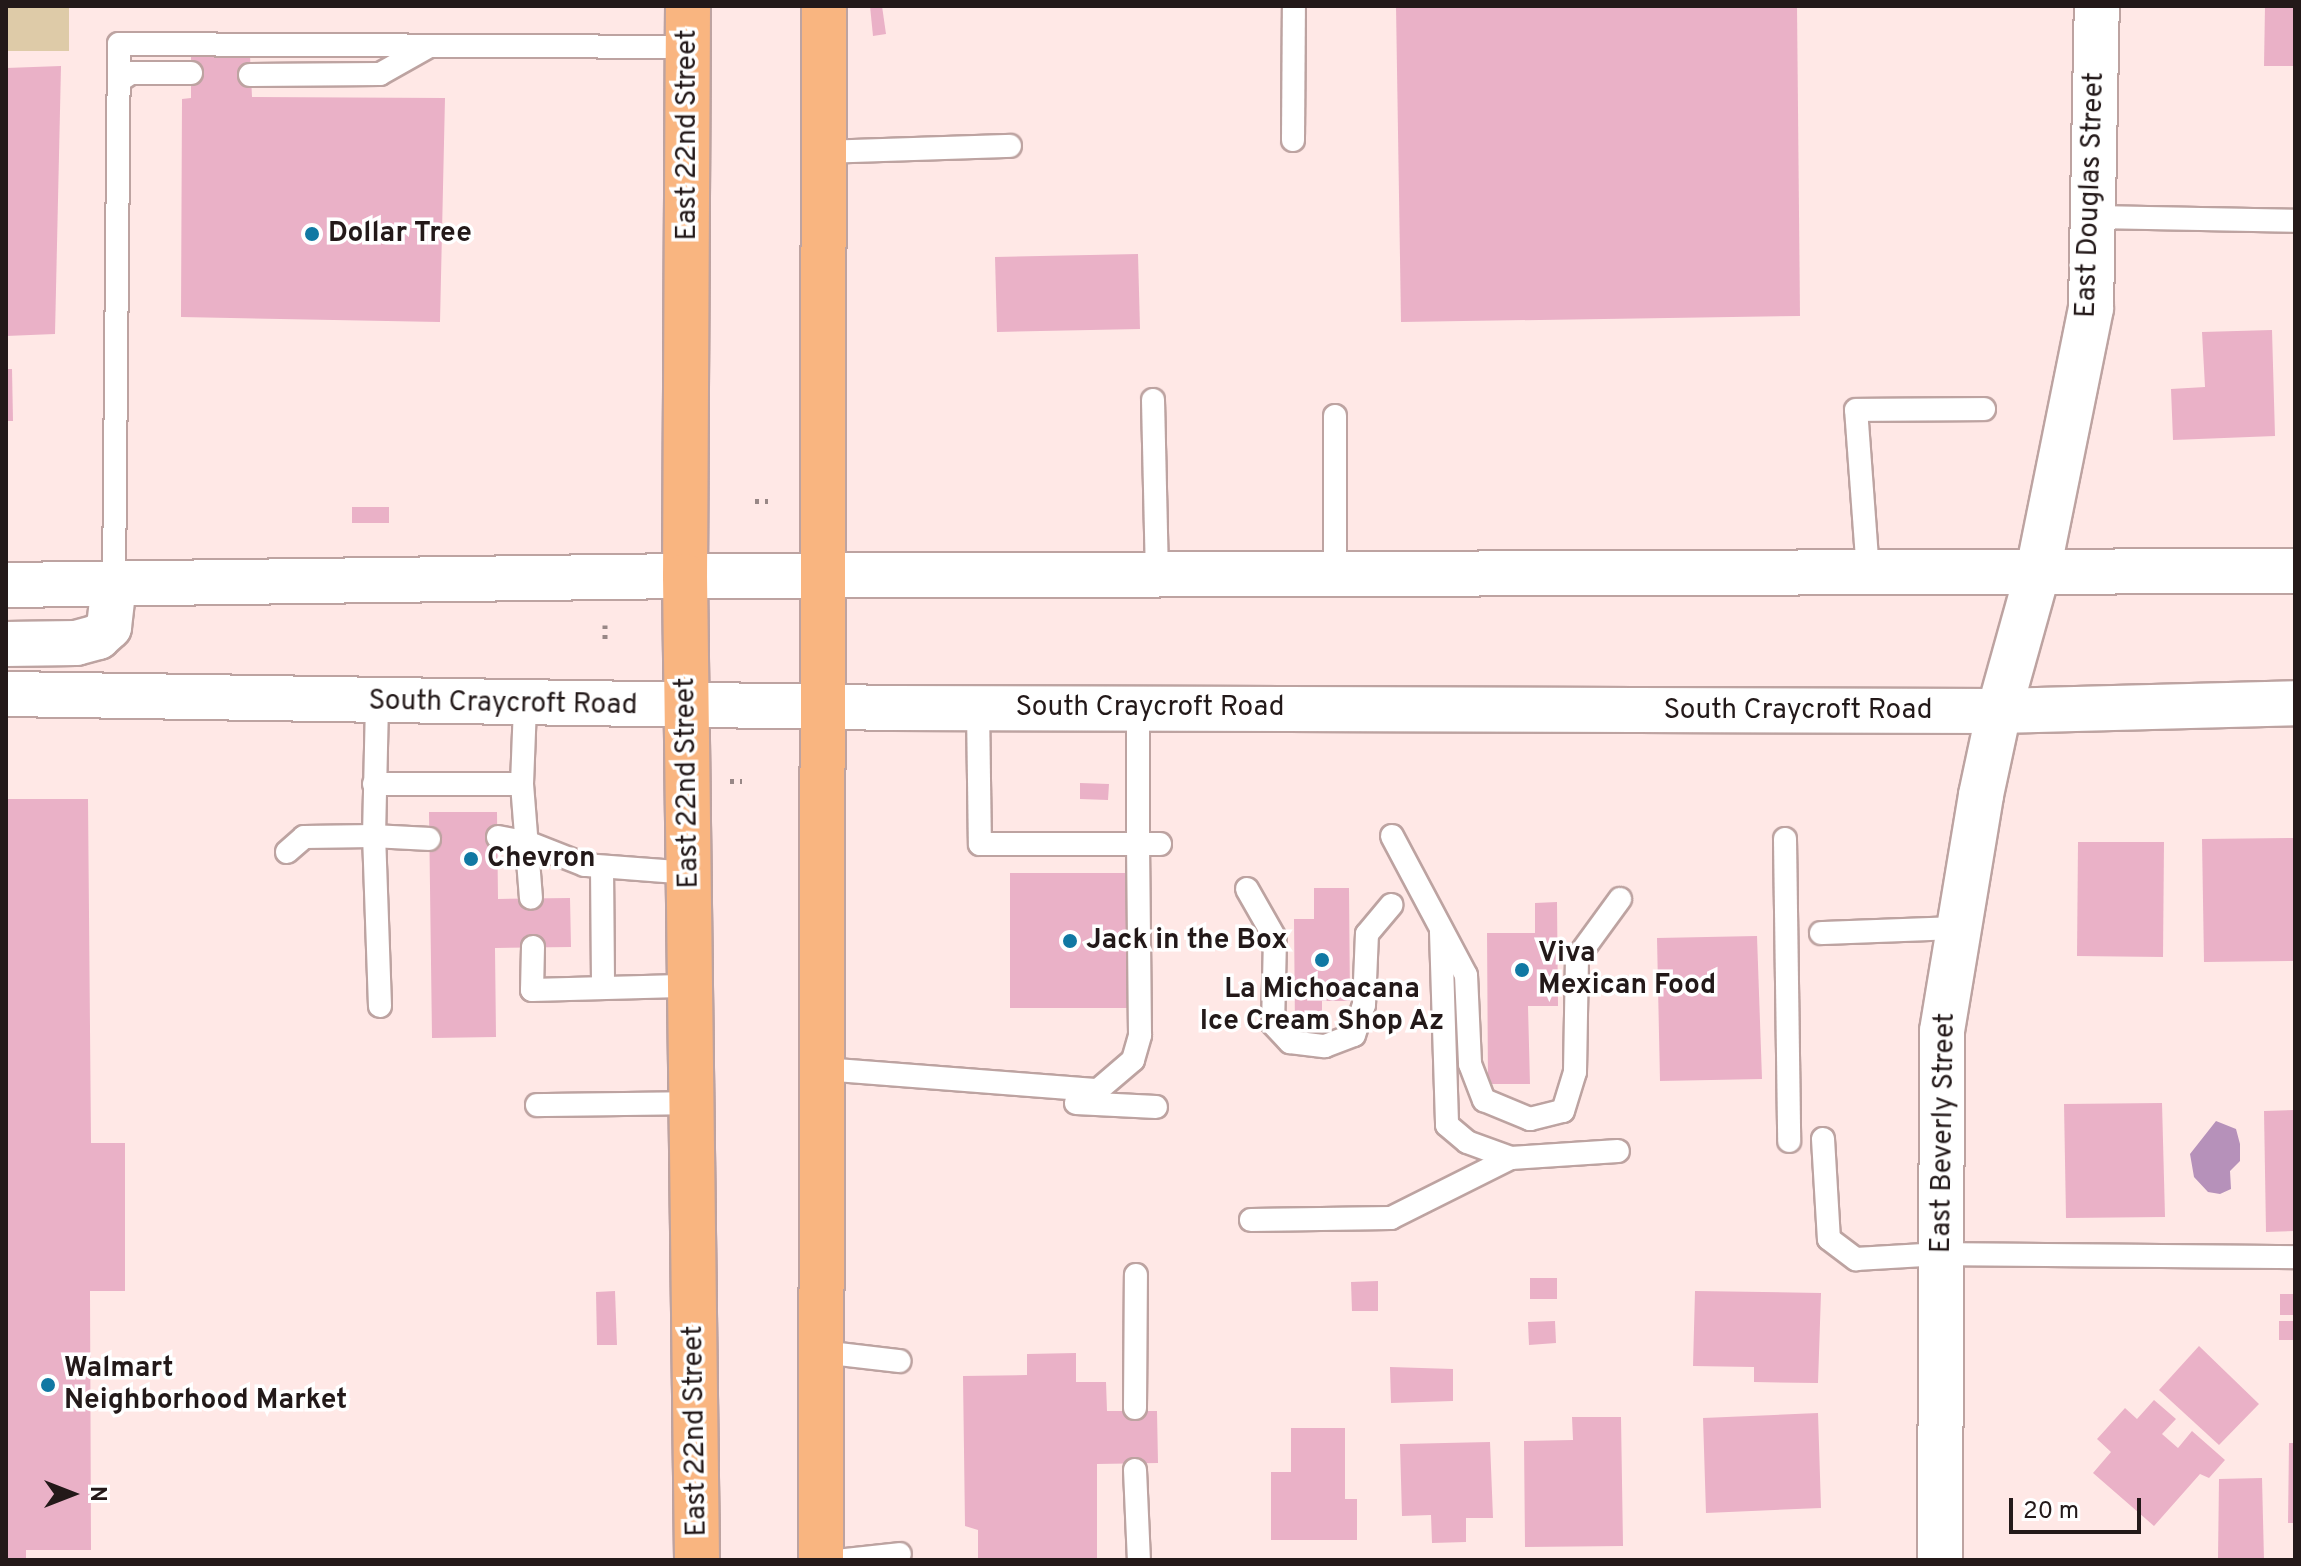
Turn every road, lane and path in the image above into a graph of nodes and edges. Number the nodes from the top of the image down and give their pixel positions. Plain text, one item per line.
1 (824, 6) edge
2 (1294, 6) edge
3 (2097, 6) edge
4 (688, 27) edge
5 (429, 46) junction
6 (191, 73) dead end
7 (250, 75) dead end
8 (119, 81) junction
9 (1293, 140) dead end
10 (1010, 146) dead end
11 (825, 152) junction
12 (2093, 217) junction
13 (2295, 221) edge
14 (1153, 400) dead end
15 (1984, 409) dead end
16 (1335, 416) dead end
17 (755, 501) dead end
18 (768, 501) dead end
19 (2038, 571) junction
20 (2295, 571) edge
21 (1868, 572) junction
22 (1157, 575) junction
23 (1335, 575) junction
24 (685, 576) junction
25 (826, 577) junction
26 (114, 584) junction
27 (6, 585) edge
28 (605, 625) dead end
29 (605, 641) dead end
30 (6, 644) edge
31 (6, 694) edge
32 (377, 701) junction
33 (2295, 703) edge
34 (525, 705) junction
35 (687, 707) junction
36 (825, 707) junction
37 (978, 708) junction
38 (1138, 708) junction
39 (1999, 711) junction
40 (374, 784) junction
41 (522, 784) junction
42 (374, 836) junction
43 (1392, 836) dead end
44 (498, 837) dead end
45 (429, 839) dead end
46 (1785, 839) dead end
47 (529, 843) junction
48 (1149, 844) junction
49 (287, 852) dead end
50 (602, 867) junction
51 (689, 873) junction
52 (1247, 889) dead end
53 (531, 898) dead end
54 (1620, 899) dead end
55 (1391, 905) dead end
56 (1441, 927) junction
57 (1959, 928) junction
58 (1821, 933) dead end
59 (533, 947) dead end
60 (690, 986) junction
61 (603, 988) junction
62 (380, 1006) dead end
63 (823, 1069) junction
64 (980, 1082) junction
65 (692, 1103) junction
66 (537, 1105) dead end
67 (1156, 1107) dead end
68 (1823, 1139) dead end
69 (1789, 1141) dead end
70 (1618, 1151) dead end
71 (1511, 1158) junction
72 (1251, 1220) dead end
73 (1941, 1254) junction
74 (2295, 1257) edge
75 (1136, 1275) dead end
76 (822, 1352) junction
77 (899, 1361) dead end
78 (1135, 1408) dead end
79 (1135, 1470) dead end
80 (900, 1554) dead end
81 (697, 1560) edge
82 (821, 1560) edge
83 (845, 1560) edge
84 (1139, 1560) edge
85 (1940, 1560) edge

1 - 11 main road
2 - 9 lane
3 - 12 main road, East Douglas Street
4 - 5 lane
4 - 24 main road, East 22nd Street
5 - 7 lane
5 - 8 lane
6 - 8 lane
8 - 26 lane
10 - 11 lane
11 - 25 main road
12 - 13 lane
12 - 19 main road, East Douglas Street
14 - 22 lane
15 - 21 lane
16 - 23 lane
17 - 18 path
19 - 20 main road
19 - 21 main road
19 - 39 main road, East Beverly Street
21 - 23 main road
22 - 23 main road
22 - 25 main road
24 - 25 main road
24 - 26 main road
24 - 35 main road, East 22nd Street
25 - 36 main road
26 - 27 main road
26 - 30 main road
28 - 29 path
31 - 32 main road, South Craycroft Road
32 - 34 main road, South Craycroft Road
32 - 40 lane
33 - 39 main road, South Craycroft Road
34 - 35 main road, South Craycroft Road
34 - 41 lane
35 - 36 main road, South Craycroft Road
35 - 51 main road, East 22nd Street
36 - 37 main road, South Craycroft Road
36 - 63 main road
37 - 38 main road, South Craycroft Road
37 - 48 lane
38 - 39 main road, South Craycroft Road
38 - 48 lane
39 - 57 main road, East Beverly Street
40 - 41 lane
40 - 42 lane
41 - 47 lane
42 - 45 lane
42 - 49 lane
42 - 62 lane
43 - 56 lane
44 - 47 lane
46 - 69 lane
47 - 50 lane
47 - 53 lane
48 - 64 lane
50 - 51 lane
50 - 61 lane
51 - 60 main road, East 22nd Street
52 - 55 lane
54 - 56 lane
56 - 71 lane
57 - 58 lane
57 - 73 main road, East Beverly Street
59 - 61 lane
60 - 61 lane
60 - 65 main road, East 22nd Street
63 - 64 lane
63 - 76 main road
64 - 67 lane
65 - 66 lane
65 - 81 main road, East 22nd Street
68 - 73 lane
70 - 71 lane
71 - 72 lane
73 - 74 lane
73 - 85 main road, East Beverly Street
75 - 78 lane
76 - 77 lane
76 - 82 main road
79 - 84 lane
80 - 83 lane

